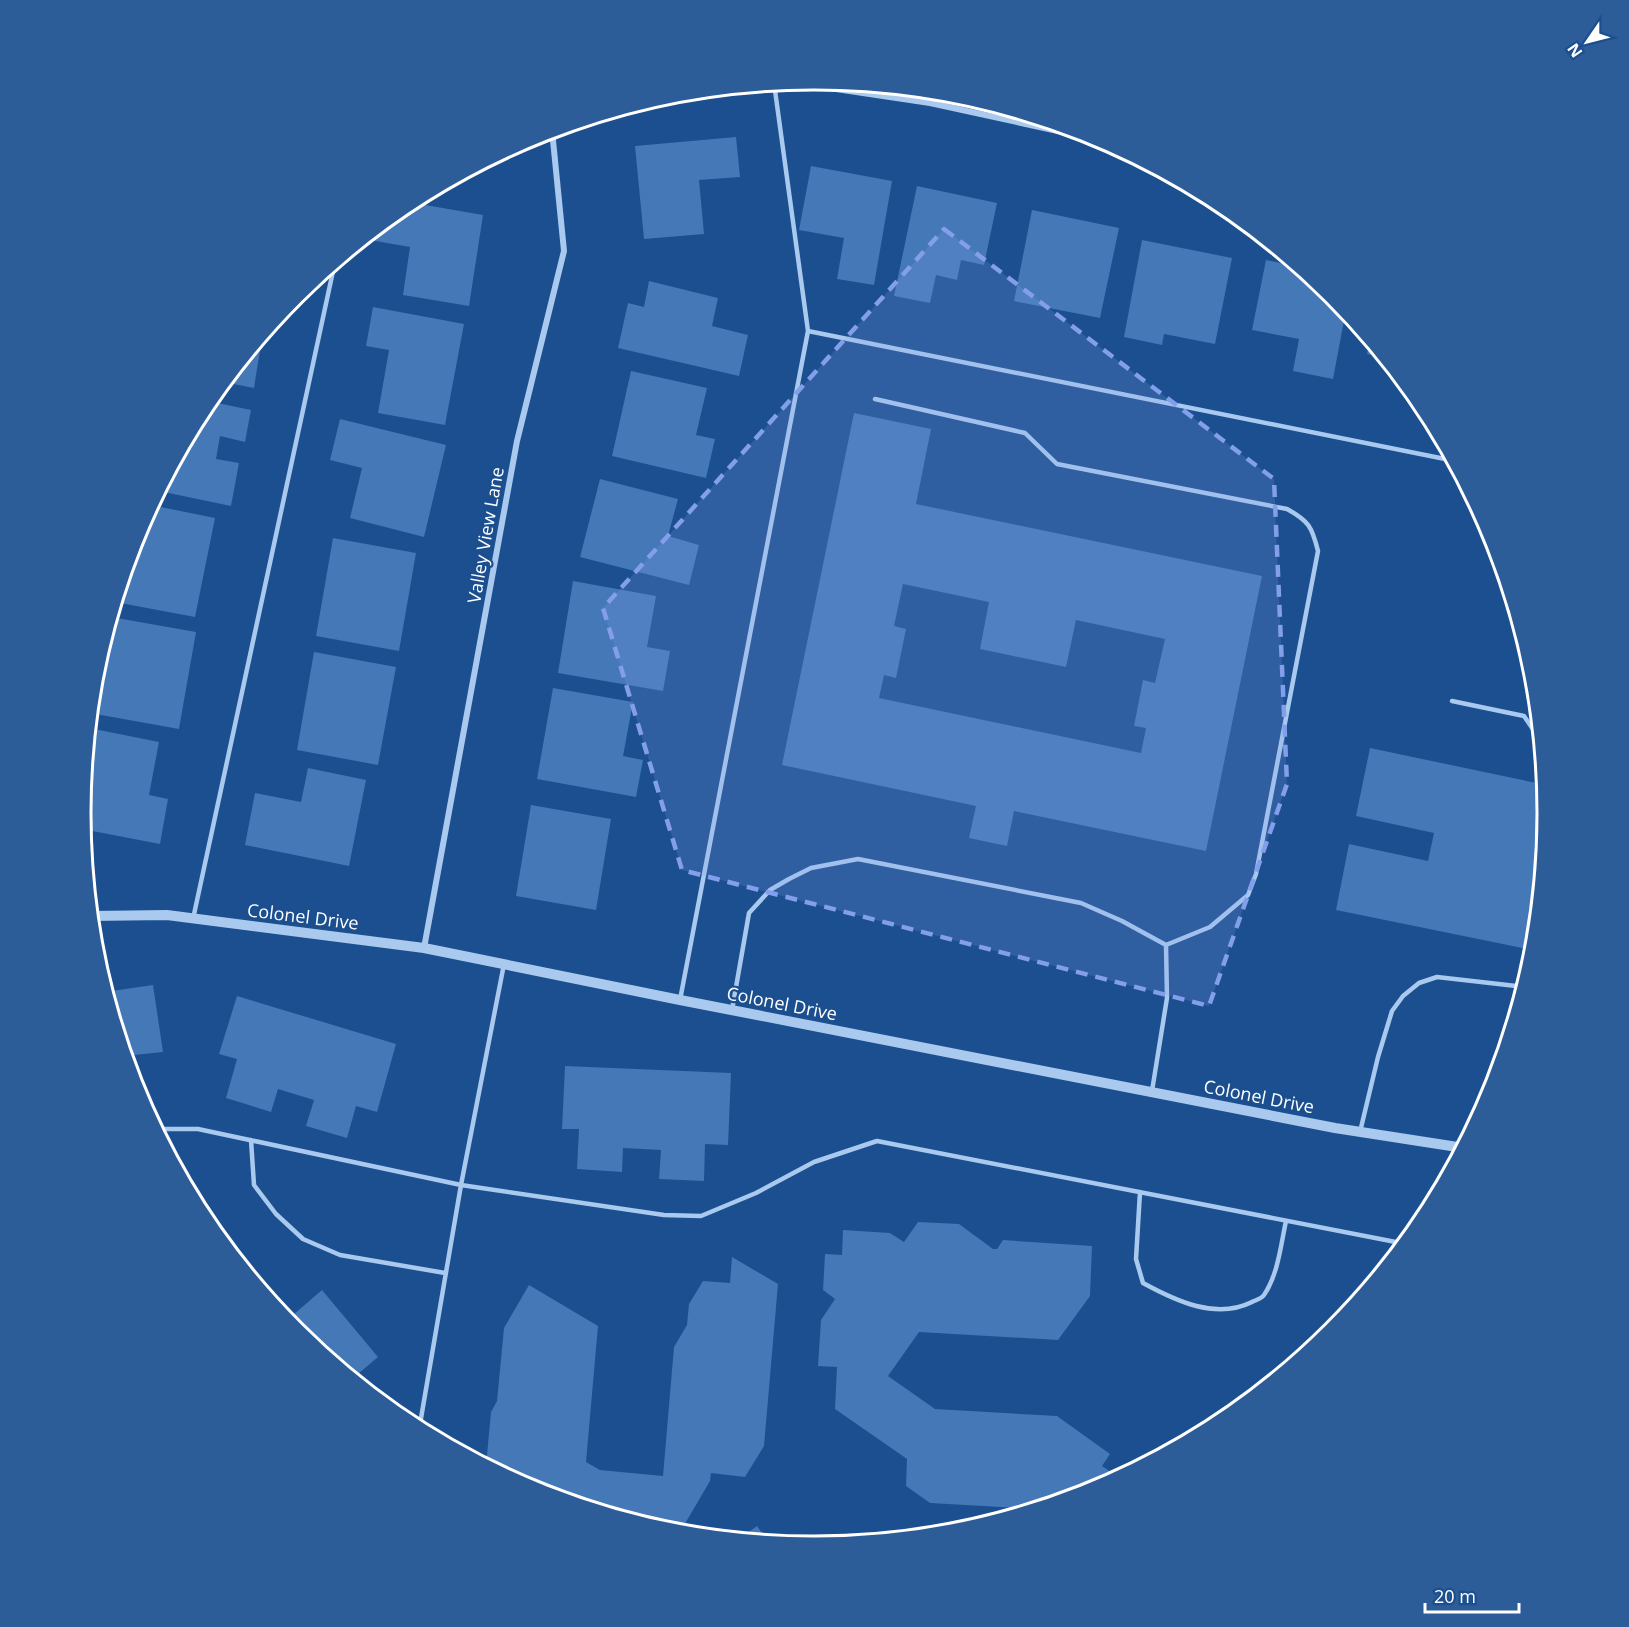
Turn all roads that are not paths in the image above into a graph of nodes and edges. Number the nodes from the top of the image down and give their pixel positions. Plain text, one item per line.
1 (775, 92) edge
2 (854, 92) edge
3 (1051, 129) edge
4 (553, 139) edge
5 (332, 274) edge
6 (808, 331) junction
7 (875, 399) dead end
8 (1445, 459) edge
9 (1452, 701) dead end
10 (1533, 729) edge
11 (98, 916) edge
12 (193, 919) junction
13 (1166, 945) junction
14 (424, 948) junction
15 (504, 964) junction
16 (1517, 986) edge
17 (680, 1000) junction
18 (732, 1010) junction
19 (1152, 1092) junction
20 (164, 1129) edge
21 (1360, 1132) junction
22 (251, 1140) junction
23 (1456, 1147) edge
24 (461, 1185) junction
25 (1140, 1192) junction
26 (1286, 1221) junction
27 (1396, 1242) edge
28 (445, 1273) junction
29 (421, 1420) edge

1 - 6 lane
2 - 3 street
4 - 14 street, Valley View Lane
5 - 12 lane
6 - 8 lane
6 - 17 lane
7 - 13 lane
9 - 10 lane
11 - 12 street, Colonel Drive
12 - 14 street, Colonel Drive
13 - 18 lane
13 - 19 lane
14 - 15 street, Colonel Drive
15 - 17 street, Colonel Drive
15 - 24 lane
16 - 21 lane
17 - 18 street, Colonel Drive
18 - 19 street, Colonel Drive
19 - 21 street, Colonel Drive
20 - 22 lane
21 - 23 street, Colonel Drive
22 - 24 lane
22 - 28 lane
24 - 25 lane
24 - 28 lane
25 - 26 lane
25 - 26 lane
26 - 27 lane
28 - 29 lane

